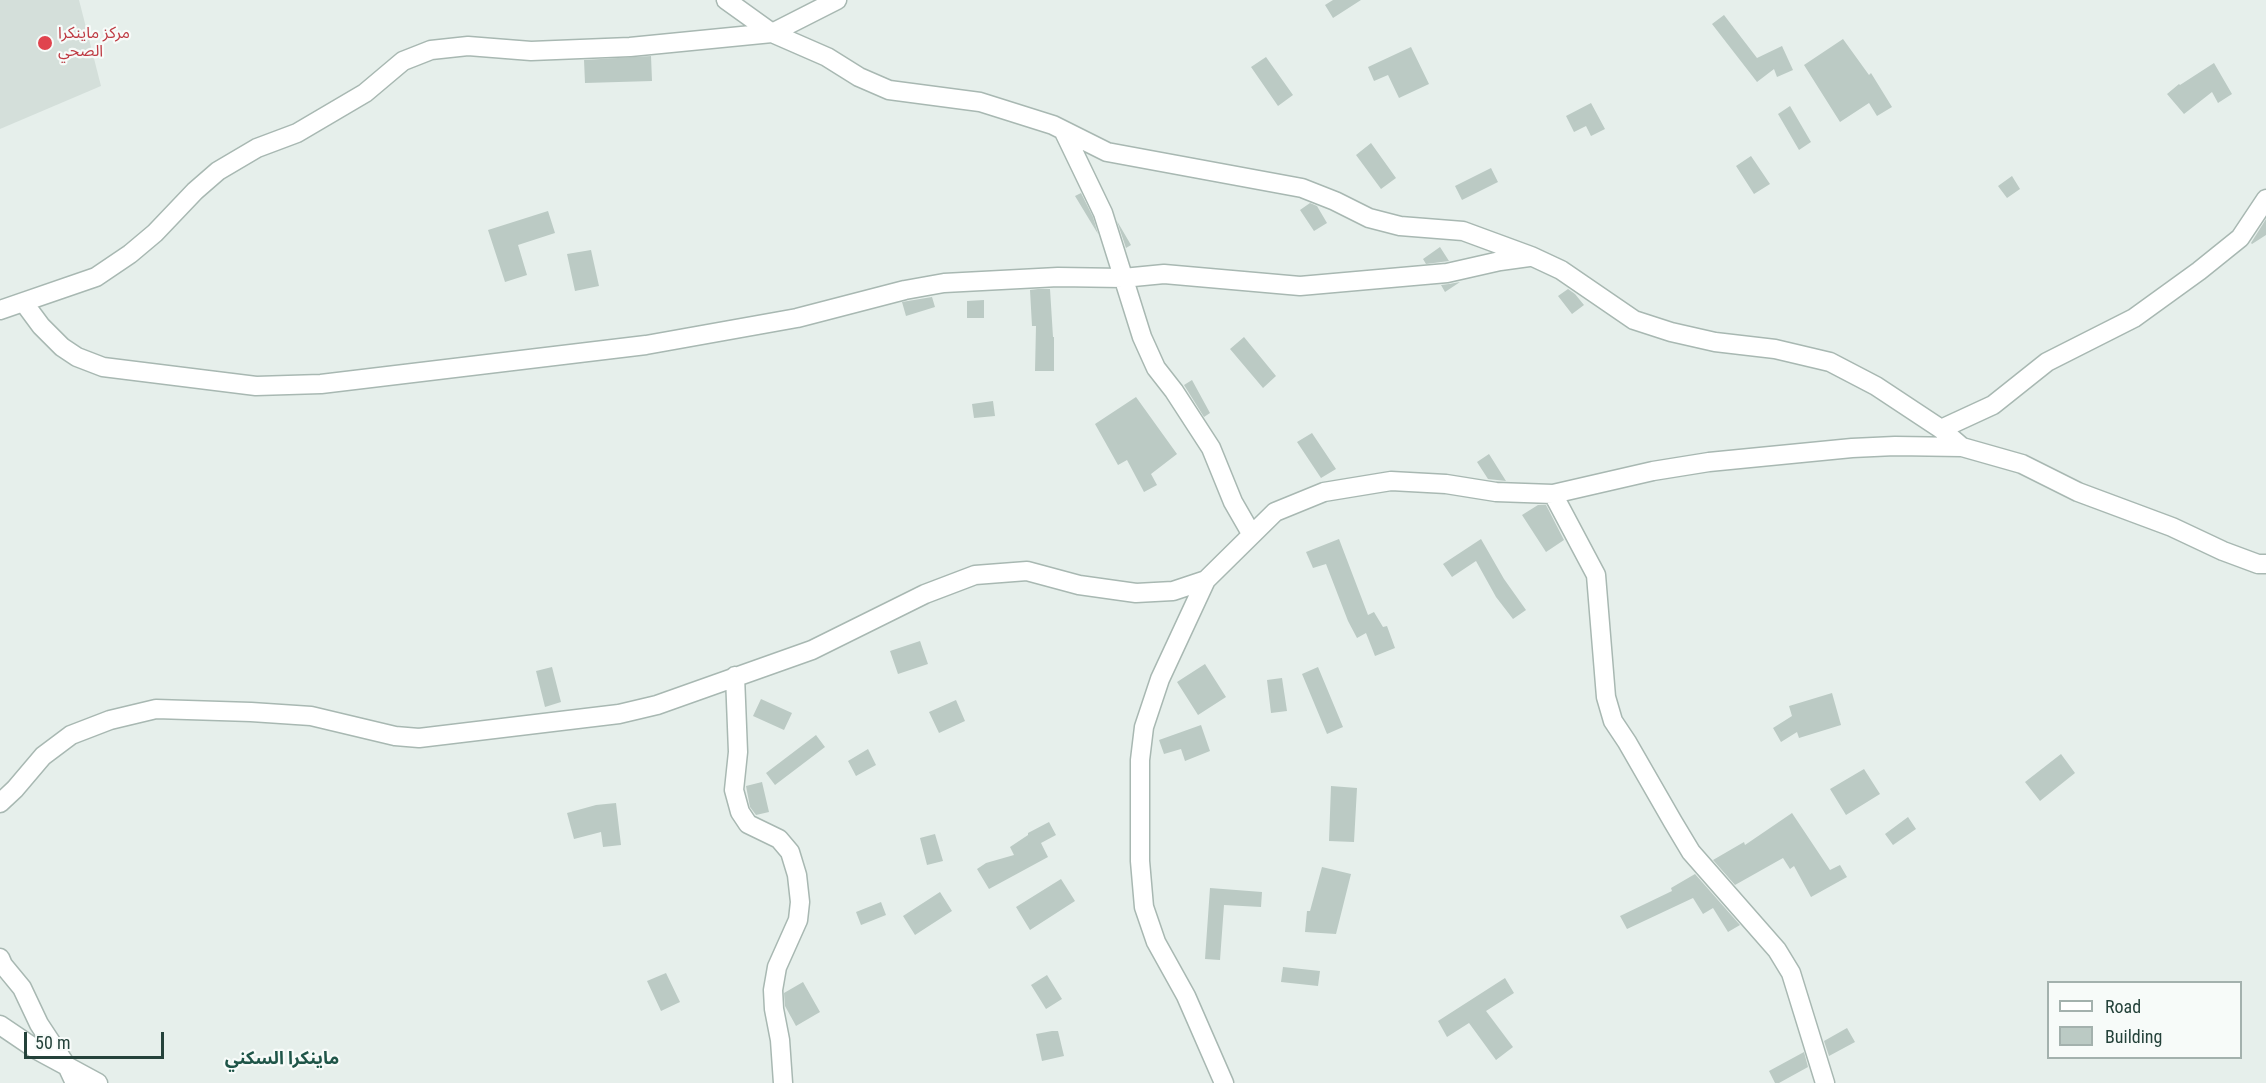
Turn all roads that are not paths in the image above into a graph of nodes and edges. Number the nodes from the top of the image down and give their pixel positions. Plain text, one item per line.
1 (726, 0) edge
2 (837, 0) edge
3 (772, 33) junction
4 (1064, 132) junction
5 (2266, 199) edge
6 (1531, 256) junction
7 (1123, 278) junction
8 (24, 303) junction
9 (0, 310) edge
10 (1941, 429) junction
11 (1962, 447) junction
12 (1553, 494) junction
13 (1252, 535) junction
14 (2266, 564) edge
15 (1206, 580) junction
16 (735, 676) junction
17 (0, 803) edge
18 (0, 958) edge
19 (0, 1025) edge
20 (72, 1076) edge
21 (98, 1083) edge
22 (783, 1083) edge
23 (1224, 1083) edge
24 (1825, 1083) edge

1 - 3 street
2 - 3 street
3 - 4 street
3 - 8 street
4 - 6 street
4 - 7 street
5 - 10 street
6 - 7 street
6 - 10 street
7 - 8 street
7 - 13 street
8 - 9 street
10 - 11 street
11 - 12 street
11 - 14 street
12 - 13 street
12 - 24 street
13 - 15 street
15 - 16 street
15 - 23 street
16 - 17 street
16 - 22 street
18 - 20 street
19 - 20 street
20 - 21 street

